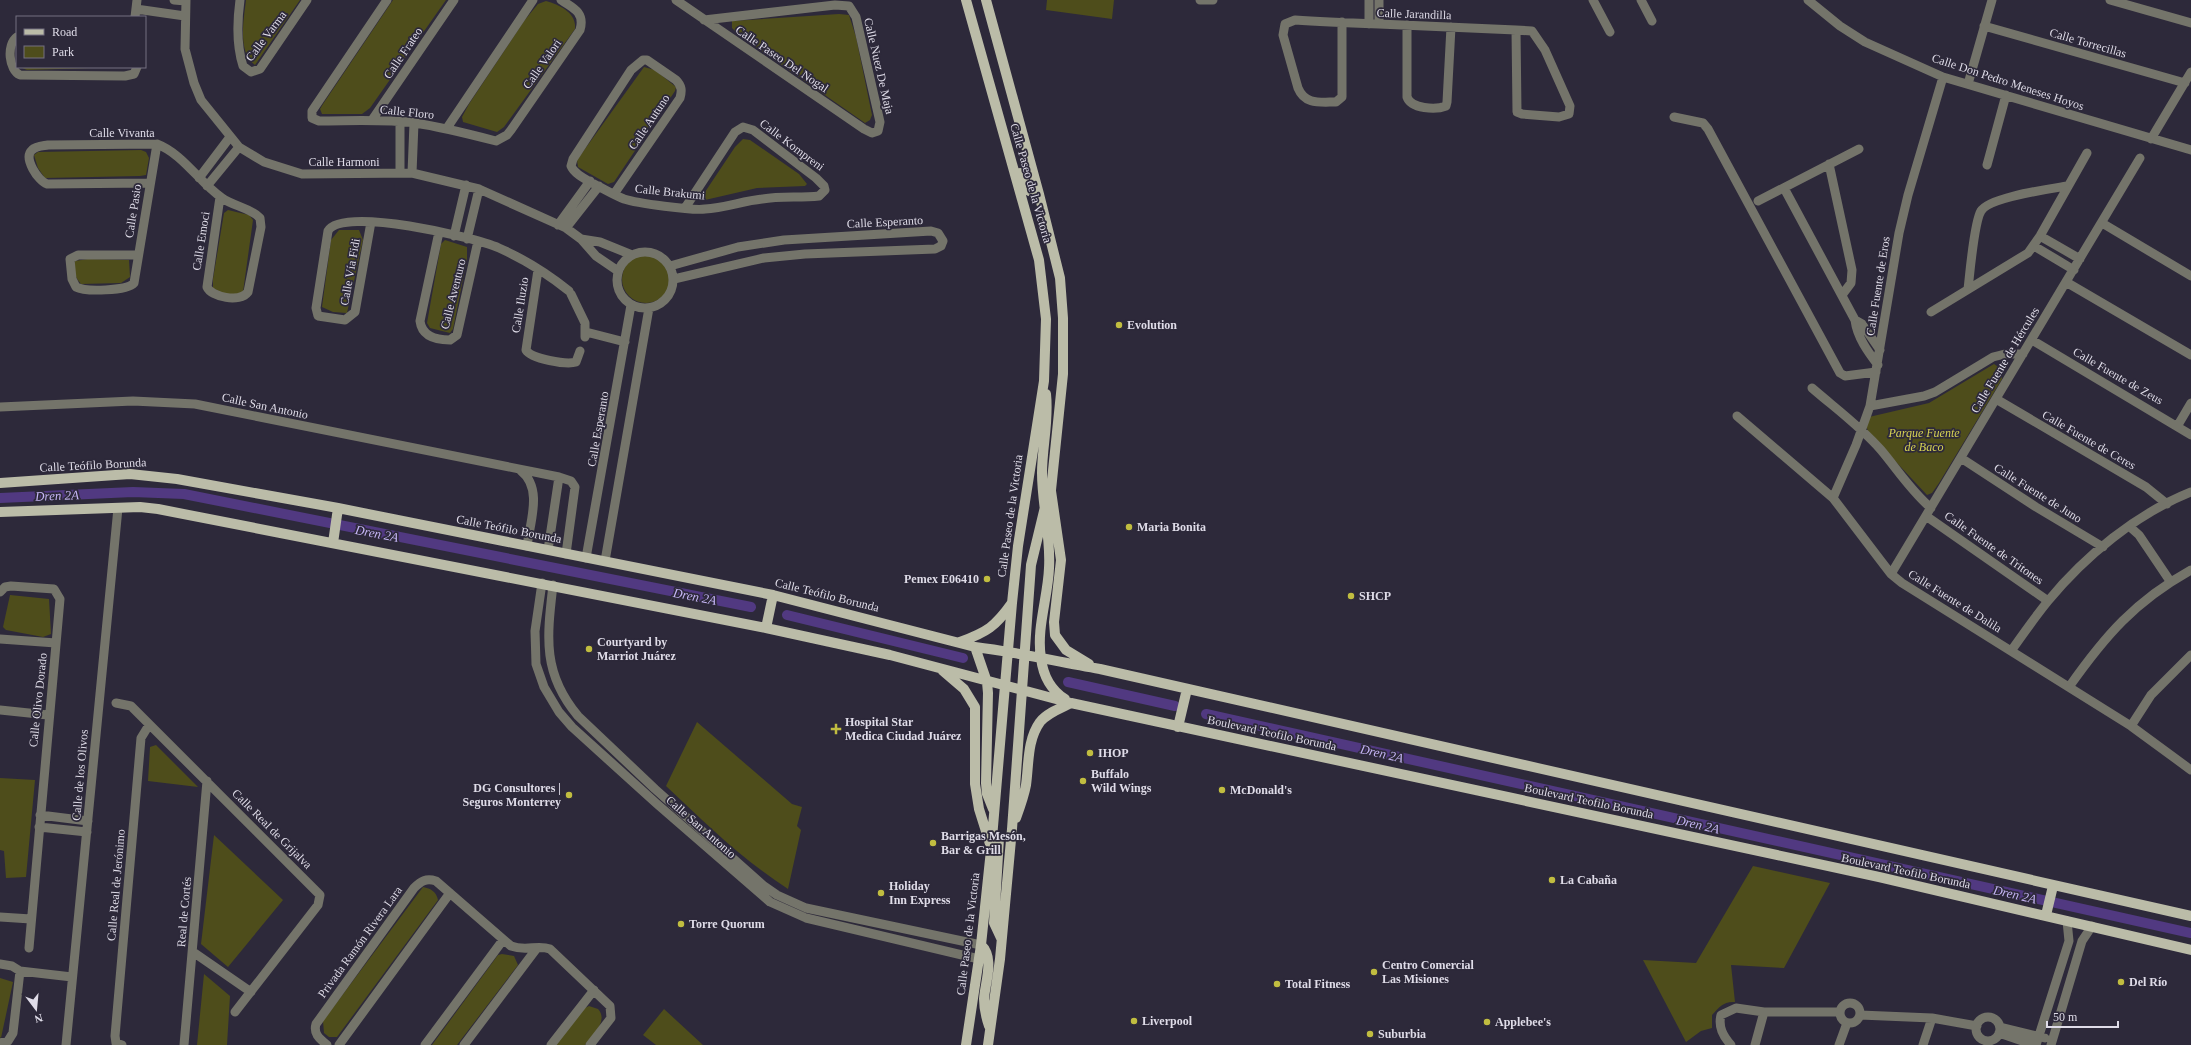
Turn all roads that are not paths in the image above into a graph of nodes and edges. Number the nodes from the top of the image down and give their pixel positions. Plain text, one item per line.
1 (174, 0) edge
2 (240, 0) edge
3 (307, 0) edge
4 (387, 0) edge
5 (454, 0) edge
6 (533, 0) edge
7 (561, 0) edge
8 (676, 0) edge
9 (966, 0) edge
10 (986, 0) edge
11 (1200, 0) edge
12 (1213, 0) edge
13 (1368, 0) edge
14 (1379, 0) edge
15 (1593, 0) edge
16 (1641, 0) edge
17 (1808, 0) edge
18 (1992, 0) edge
19 (2110, 0) edge
20 (186, 1) edge
21 (2120, 1) edge
22 (136, 9) edge
23 (185, 16) junction
24 (704, 20) junction
25 (1652, 21) dead end
26 (1342, 22) junction
27 (2191, 23) edge
28 (1369, 24) junction
29 (1379, 24) junction
30 (1407, 25) junction
31 (1984, 26) junction
32 (1451, 27) junction
33 (1516, 30) junction
34 (1610, 32) dead end
35 (16, 39) edge
36 (137, 68) edge
37 (2191, 72) edge
38 (1943, 77) junction
39 (2185, 83) junction
40 (1968, 84) junction
41 (2006, 95) junction
42 (1674, 117) dead end
43 (372, 120) junction
44 (400, 122) junction
45 (414, 123) junction
46 (447, 128) junction
47 (875, 132) joint
48 (230, 137) junction
49 (2151, 139) junction
50 (496, 140) joint
51 (157, 144) junction
52 (239, 147) junction
53 (1859, 149) dead end
54 (2191, 150) edge
55 (2087, 153) dead end
56 (2140, 158) dead end
57 (1011, 161) junction
58 (571, 163) joint
59 (1829, 164) junction
60 (1987, 165) dead end
61 (400, 173) junction
62 (412, 173) junction
63 (199, 178) junction
64 (590, 181) junction
65 (150, 183) junction
66 (207, 186) junction
67 (466, 186) junction
68 (598, 186) junction
69 (2068, 186) junction
70 (1784, 188) junction
71 (479, 190) junction
72 (825, 190) joint
73 (614, 194) junction
74 (1039, 194) junction
75 (220, 197) junction
76 (1758, 201) dead end
77 (685, 208) junction
78 (260, 218) joint
79 (371, 222) junction
80 (2102, 223) junction
81 (562, 226) junction
82 (439, 232) junction
83 (892, 234) junction
84 (454, 236) junction
85 (2040, 236) junction
86 (467, 239) junction
87 (581, 239) junction
88 (478, 241) junction
89 (2034, 246) junction
90 (894, 251) junction
91 (138, 255) junction
92 (632, 255) junction
93 (2080, 259) junction
94 (670, 266) junction
95 (538, 270) junction
96 (2074, 270) junction
97 (618, 271) junction
98 (2191, 276) edge
99 (674, 279) junction
100 (2066, 282) junction
101 (1968, 289) junction
102 (1842, 295) junction
103 (631, 305) junction
104 (649, 308) junction
105 (1931, 312) dead end
106 (1855, 320) junction
107 (2032, 340) junction
108 (625, 342) junction
109 (1880, 350) junction
110 (580, 351) dead end
111 (2023, 354) junction
112 (2191, 355) edge
113 (1877, 368) junction
114 (1044, 381) junction
115 (1812, 388) dead end
116 (1996, 399) junction
117 (2191, 403) edge
118 (1870, 406) junction
119 (0, 407) edge
120 (1737, 416) dead end
121 (2178, 425) junction
122 (1861, 429) junction
123 (2191, 434) edge
124 (1961, 458) junction
125 (521, 471) junction
126 (559, 477) junction
127 (0, 483) edge
128 (1051, 490) junction
129 (2191, 492) edge
130 (1833, 498) junction
131 (2167, 504) junction
132 (1045, 507) junction
133 (118, 508) junction
134 (338, 511) junction
135 (0, 512) edge
136 (1928, 512) junction
137 (2130, 526) junction
138 (333, 538) junction
139 (527, 546) junction
140 (2103, 547) junction
141 (548, 550) junction
142 (566, 554) junction
143 (586, 558) junction
144 (605, 561) junction
145 (2191, 570) edge
146 (1891, 574) junction
147 (2170, 581) junction
148 (542, 583) junction
149 (553, 585) junction
150 (0, 592) edge
151 (773, 595) junction
152 (2048, 601) junction
153 (1012, 603) junction
154 (766, 628) junction
155 (0, 639) edge
156 (960, 642) junction
157 (56, 643) junction
158 (975, 647) junction
159 (2011, 650) junction
160 (1008, 651) junction
161 (1025, 655) junction
162 (2191, 655) edge
163 (1041, 658) junction
164 (940, 669) junction
165 (1100, 669) junction
166 (987, 682) junction
167 (1005, 686) junction
168 (2069, 687) junction
169 (1188, 689) junction
170 (1023, 690) junction
171 (116, 703) dead end
172 (1071, 703) junction
173 (0, 710) edge
174 (48, 715) junction
175 (149, 725) junction
176 (2131, 726) junction
177 (1178, 727) junction
178 (2191, 756) edge
179 (2188, 768) edge
180 (207, 781) junction
181 (995, 812) junction
182 (40, 815) junction
183 (88, 820) junction
184 (39, 827) junction
185 (1012, 829) junction
186 (87, 832) junction
187 (991, 850) junction
188 (2052, 890) junction
189 (450, 893) junction
190 (2047, 912) junction
191 (2191, 916) edge
192 (0, 917) edge
193 (31, 919) junction
194 (2067, 921) junction
195 (2092, 926) junction
196 (503, 940) junction
197 (1002, 940) junction
198 (981, 945) junction
199 (29, 948) dead end
200 (537, 948) junction
201 (2191, 950) edge
202 (193, 952) junction
203 (979, 959) junction
204 (0, 964) edge
205 (20, 972) junction
206 (72, 977) junction
207 (594, 990) junction
208 (250, 992) junction
209 (235, 1012) dead end
210 (1764, 1012) junction
211 (1840, 1012) junction
212 (1860, 1014) junction
213 (1932, 1018) junction
214 (1847, 1023) junction
215 (1977, 1026) junction
216 (990, 1030) junction
217 (2000, 1030) junction
218 (2036, 1042) edge
219 (2051, 1042) edge
220 (0, 1043) edge
221 (1983, 1043) edge
222 (66, 1045) edge
223 (122, 1045) edge
224 (184, 1045) edge
225 (326, 1045) edge
226 (339, 1045) edge
227 (425, 1045) edge
228 (464, 1045) edge
229 (551, 1045) edge
230 (590, 1045) edge
231 (966, 1045) edge
232 (988, 1045) edge
233 (1731, 1045) edge
234 (1755, 1045) edge
235 (1840, 1045) edge
236 (1923, 1045) edge

1 - 20 street
2 - 3 street, Calle Varma
4 - 43 street, Calle Floro
5 - 43 street, Calle Frateo
6 - 46 street
7 - 50 street, Calle Valori
8 - 24 street, Calle Paseo Del Nogal
9 - 57 main road, Calle Paseo de la Victoria
10 - 74 main road, Calle Paseo de la Victoria
11 - 12 street
13 - 28 street
14 - 29 street
15 - 34 street
16 - 25 street
17 - 38 street, Calle Don Pedro Meneses Hoyos
18 - 31 street
19 - 21 street
20 - 23 street, Calle Harmoni
21 - 27 street
22 - 23 street
23 - 48 street, Calle Harmoni
24 - 47 street, Calle Paseo Del Nogal
24 - 47 street, Calle Nuez De Maja
26 - 26 street, Calle Jarandilla
26 - 28 street, Calle Jarandilla
28 - 29 street, Calle Jarandilla
29 - 30 street, Calle Jarandilla
30 - 32 street, Calle Jarandilla
30 - 32 street
31 - 39 street, Calle Torrecillas
31 - 40 street
32 - 33 street, Calle Jarandilla
33 - 33 street, Calle Jarandilla
35 - 36 street
37 - 39 street
38 - 40 street, Calle Don Pedro Meneses Hoyos
38 - 109 street, Calle Fuente de Eros
39 - 49 street
40 - 41 street, Calle Don Pedro Meneses Hoyos
41 - 49 street, Calle Don Pedro Meneses Hoyos
41 - 60 street
42 - 113 street
43 - 44 street, Calle Floro
44 - 45 street, Calle Floro
44 - 61 street
45 - 46 street, Calle Floro
45 - 62 street
46 - 50 street, Calle Floro
48 - 52 street, Calle Harmoni
48 - 63 street
49 - 54 street, Calle Don Pedro Meneses Hoyos
51 - 63 street, Calle Vivanta
51 - 65 street, Calle Pasio
51 - 65 street, Calle Vivanta
52 - 61 street, Calle Harmoni
52 - 66 street
53 - 59 street
55 - 69 street
56 - 80 street, Calle Fuente de Hércules
57 - 74 main road
57 - 114 main road, Calle Paseo de la Victoria
58 - 64 street, Calle Brakumi
58 - 73 street, Calle Autuno
59 - 70 street
59 - 102 street
61 - 62 street, Calle Harmoni
62 - 67 street, Calle Harmoni
63 - 66 street, Calle Vivanta
64 - 68 street, Calle Brakumi
64 - 81 street
65 - 91 street, Calle Pasio
66 - 75 street, Calle Vivanta
67 - 71 street, Calle Harmoni
67 - 84 street
68 - 73 street, Calle Brakumi
68 - 81 street
69 - 85 street
69 - 101 street
70 - 76 street
70 - 102 street
71 - 81 street, Calle Harmoni
71 - 86 street
72 - 77 street, Calle Brakumi
72 - 77 street, Calle Kompreni
73 - 77 street, Calle Brakumi
74 - 128 main road, Calle Paseo de la Victoria
75 - 78 street, Calle Vivanta
75 - 78 street, Calle Emoci
79 - 79 street, Calle Vía Fidi
79 - 82 street
80 - 93 street, Calle Fuente de Hércules
80 - 98 street
81 - 87 street, Calle Harmoni
82 - 84 street
82 - 88 street, Calle Aventuro
83 - 90 street
83 - 90 street, Calle Esperanto
83 - 94 street, Calle Esperanto
84 - 86 street
85 - 89 street
85 - 93 street
86 - 88 street, Calle Iluzio
87 - 92 street, Calle Harmoni
87 - 97 street, Calle Harmoni
88 - 95 street, Calle Iluzio
89 - 96 street
89 - 101 street
90 - 99 street, Calle Esperanto
91 - 91 street, Calle Pasio
92 - 94 street
92 - 97 street
93 - 96 street, Calle Fuente de Hércules
94 - 99 street
95 - 108 street, Calle Iluzio
95 - 110 street, Calle Iluzio
96 - 100 street, Calle Fuente de Hércules
97 - 103 street
99 - 104 street
100 - 107 street, Calle Fuente de Hércules
100 - 112 street
101 - 105 street
102 - 106 street
103 - 104 street
103 - 108 street, Calle Esperanto
104 - 144 street
106 - 109 street
106 - 113 street
107 - 111 street, Calle Fuente de Hércules
107 - 121 street, Calle Fuente de Zeus
108 - 143 street, Calle Esperanto
109 - 113 street, Calle Fuente de Eros
111 - 116 street, Calle Fuente de Hércules
111 - 118 street
113 - 118 street, Calle Fuente de Eros
114 - 132 main road
114 - 153 main road, Calle Paseo de la Victoria
115 - 122 street, Calle Fuente de Tritones
116 - 124 street, Calle Fuente de Hércules
116 - 131 street, Calle Fuente de Ceres
117 - 121 street
118 - 122 street, Calle Fuente de Eros
119 - 125 street, Calle San Antonio
120 - 130 street, Calle Fuente de Dalila
121 - 123 street, Calle Fuente de Zeus
122 - 130 street, Calle Fuente de Eros
122 - 136 street, Calle Fuente de Tritones
124 - 136 street, Calle Fuente de Hércules
124 - 140 street, Calle Fuente de Juno
125 - 126 street, Calle San Antonio
125 - 139 street
126 - 141 street
126 - 142 street, Calle San Antonio
127 - 134 main road, Calle Teófilo Borunda
128 - 132 main road, Calle Paseo de la Victoria
128 - 165 main road
129 - 131 street
130 - 146 street, Calle Fuente de Dalila
131 - 137 street
132 - 161 main road, Calle Paseo de la Victoria
132 - 163 main road
133 - 135 main road
133 - 138 main road
133 - 183 street, Calle de los Olivos
134 - 138 main road
134 - 139 main road, Calle Teófilo Borunda
136 - 146 street, Calle Fuente de Hércules
136 - 152 street, Calle Fuente de Tritones
137 - 140 street
137 - 147 street
138 - 148 main road
139 - 141 main road, Calle Teófilo Borunda
140 - 152 street
141 - 142 main road, Calle Teófilo Borunda
142 - 143 main road, Calle Teófilo Borunda
143 - 144 main road, Calle Teófilo Borunda
144 - 151 main road, Calle Teófilo Borunda
145 - 147 street
146 - 159 street, Calle Fuente de Dalila
147 - 168 street
148 - 149 main road
148 - 203 street, Calle San Antonio
149 - 154 main road
149 - 198 street, Calle San Antonio
150 - 157 street, Calle Olivo Dorado
151 - 154 main road
151 - 156 main road, Calle Teófilo Borunda
152 - 159 street
153 - 156 main road
153 - 160 main road, Calle Paseo de la Victoria
154 - 164 main road
155 - 157 street
156 - 158 main road, Calle Teófilo Borunda
157 - 174 street, Calle Olivo Dorado
158 - 160 main road, Calle Teófilo Borunda
158 - 166 main road
159 - 168 street, Calle Fuente de Dalila
160 - 161 main road, Boulevard Teofilo Borunda
160 - 167 main road, Calle Paseo de la Victoria
161 - 163 main road, Boulevard Teofilo Borunda
161 - 170 main road, Calle Paseo de la Victoria
162 - 176 street
163 - 165 main road, Boulevard Teofilo Borunda
163 - 172 main road
164 - 166 main road
164 - 187 main road
165 - 169 main road, Boulevard Teofilo Borunda
166 - 167 main road
166 - 181 main road
167 - 170 main road, Boulevard Teofilo Borunda
167 - 181 main road, Calle Paseo de la Victoria
168 - 176 street, Calle Fuente de Dalila
169 - 177 main road
169 - 188 main road, Boulevard Teofilo Borunda
170 - 172 main road, Boulevard Teofilo Borunda
170 - 185 main road, Calle Paseo de la Victoria
171 - 175 street, Calle Real de Grijalva
172 - 177 main road, Boulevard Teofilo Borunda
172 - 185 main road
173 - 174 street
174 - 182 street, Calle Olivo Dorado
175 - 180 street, Calle Real de Grijalva
175 - 223 street, Calle Real de Jerónimo
176 - 179 street, Calle Fuente de Dalila
177 - 190 main road, Boulevard Teofilo Borunda
178 - 179 street
180 - 202 street, Real de Cortés
180 - 208 street, Calle Real de Grijalva
181 - 187 main road, Calle Paseo de la Victoria
181 - 197 main road
182 - 183 street
182 - 184 street, Calle Olivo Dorado
183 - 186 street, Calle de los Olivos
184 - 186 street
184 - 193 street, Calle Olivo Dorado
185 - 197 main road, Calle Paseo de la Victoria
186 - 206 street, Calle de los Olivos
187 - 198 main road, Calle Paseo de la Victoria
188 - 190 main road
188 - 191 main road, Boulevard Teofilo Borunda
189 - 196 street, Privada Ramón Rivera Lara
189 - 225 street, Privada Ramón Rivera Lara
189 - 226 street
190 - 194 main road, Boulevard Teofilo Borunda
192 - 193 street
193 - 199 street, Calle Olivo Dorado
194 - 195 main road, Boulevard Teofilo Borunda
194 - 218 street
195 - 201 main road, Boulevard Teofilo Borunda
195 - 219 street
196 - 200 street, Privada Ramón Rivera Lara
196 - 227 street
197 - 216 main road, Calle Paseo de la Victoria
198 - 203 main road, Calle Paseo de la Victoria
198 - 216 main road
200 - 207 street, Privada Ramón Rivera Lara
200 - 228 street
202 - 208 street
202 - 224 street, Real de Cortés
203 - 231 main road, Calle Paseo de la Victoria
204 - 205 street
205 - 206 street
205 - 220 street
206 - 222 street, Calle de los Olivos
207 - 229 street
207 - 230 street, Privada Ramón Rivera Lara
208 - 209 street, Calle Real de Grijalva
210 - 211 street
210 - 233 street
210 - 234 street
211 - 212 street
211 - 214 street
212 - 213 street
212 - 214 street
213 - 215 street
213 - 236 street
214 - 235 street
215 - 217 street
215 - 221 street
216 - 232 main road, Calle Paseo de la Victoria
217 - 218 street
217 - 218 street
217 - 221 street
218 - 219 street

